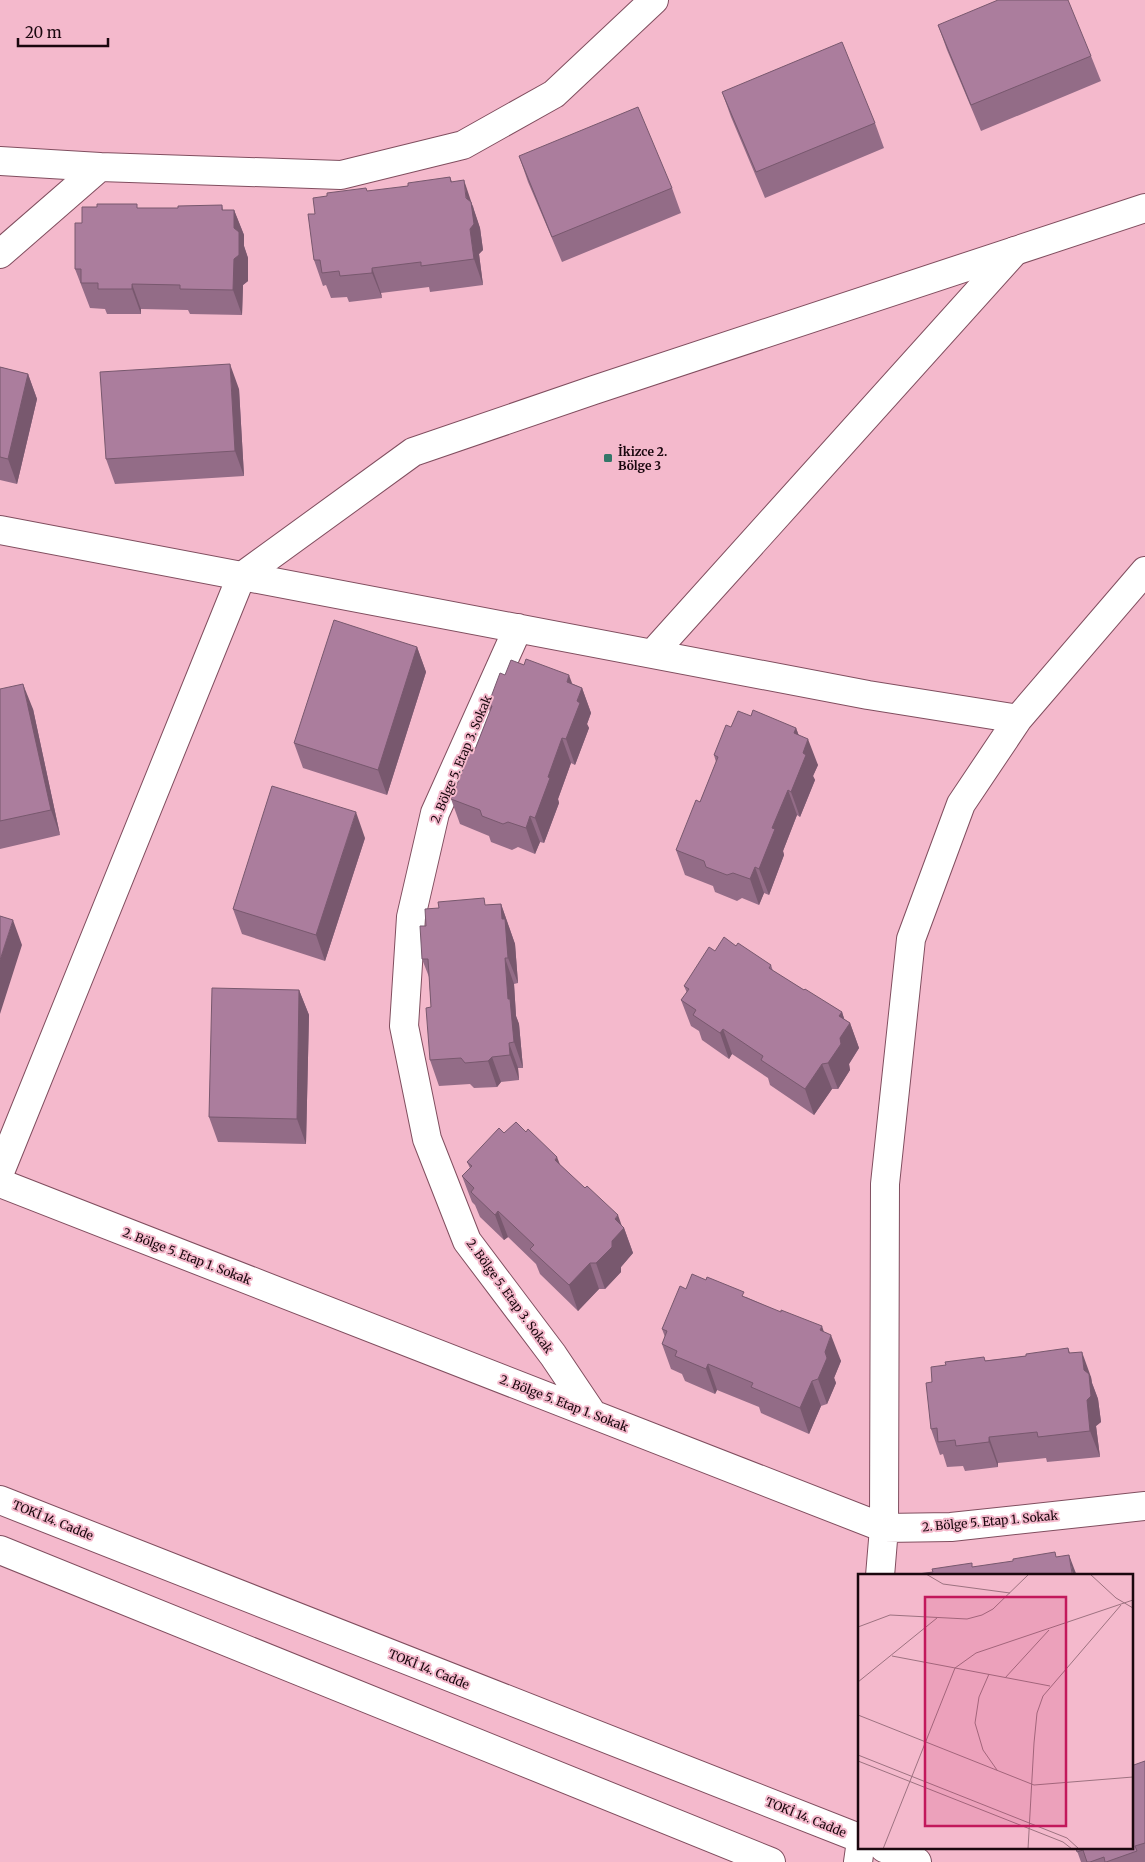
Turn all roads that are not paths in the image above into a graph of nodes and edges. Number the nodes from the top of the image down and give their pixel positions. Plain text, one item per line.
1 (654, 0) edge
2 (0, 161) edge
3 (100, 168) junction
4 (1145, 208) edge
5 (1015, 251) junction
6 (0, 254) edge
7 (0, 530) edge
8 (1145, 571) edge
9 (240, 577) junction
10 (518, 628) junction
11 (653, 653) junction
12 (1018, 719) junction
13 (0, 1172) edge
14 (0, 1183) edge
15 (592, 1413) junction
16 (0, 1500) edge
17 (1145, 1506) edge
18 (884, 1528) junction
19 (0, 1550) edge
20 (880, 1574) edge
21 (858, 1838) edge
22 (889, 1850) edge
23 (770, 1862) edge
24 (917, 1862) edge

1 - 3 street
2 - 3 street
3 - 6 street
4 - 5 street
5 - 9 street
5 - 11 street
7 - 9 street
8 - 12 street
9 - 10 street
9 - 13 street
10 - 11 street
10 - 15 street, 2. Bölge 5. Etap 3. Sokak
11 - 12 street
12 - 18 street
14 - 15 street, 2. Bölge 5. Etap 1. Sokak
15 - 18 street, 2. Bölge 5. Etap 1. Sokak
16 - 21 street, TOKİ 14. Cadde
17 - 18 street, 2. Bölge 5. Etap 1. Sokak
18 - 20 street
19 - 23 street
22 - 24 street

